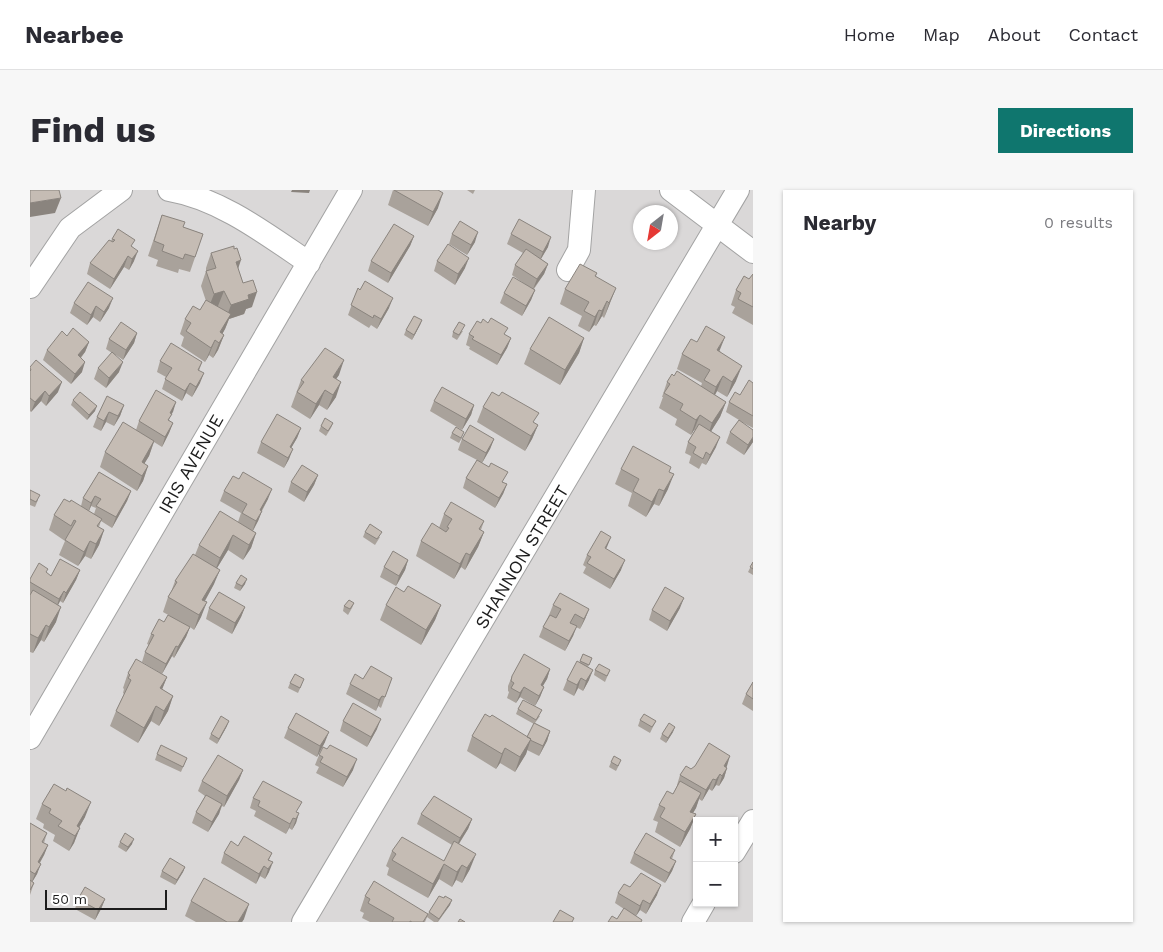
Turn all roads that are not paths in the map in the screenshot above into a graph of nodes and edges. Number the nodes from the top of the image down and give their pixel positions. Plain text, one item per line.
1 (121, 190) edge
2 (169, 190) edge
3 (351, 190) edge
4 (584, 190) edge
5 (670, 190) edge
6 (738, 190) edge
7 (717, 225) junction
8 (753, 252) edge
9 (309, 262) junction
10 (568, 270) dead end
11 (31, 282) edge
12 (30, 738) edge
13 (753, 821) edge
14 (738, 845) edge
15 (702, 907) edge
16 (303, 922) edge
17 (693, 922) edge

1 - 11 street
2 - 9 street
3 - 9 street, IRIS AVENUE
4 - 10 street
5 - 7 street
6 - 7 street, SHANNON STREET
7 - 8 street
7 - 16 street, SHANNON STREET
9 - 12 street, IRIS AVENUE
13 - 14 street
15 - 17 street

